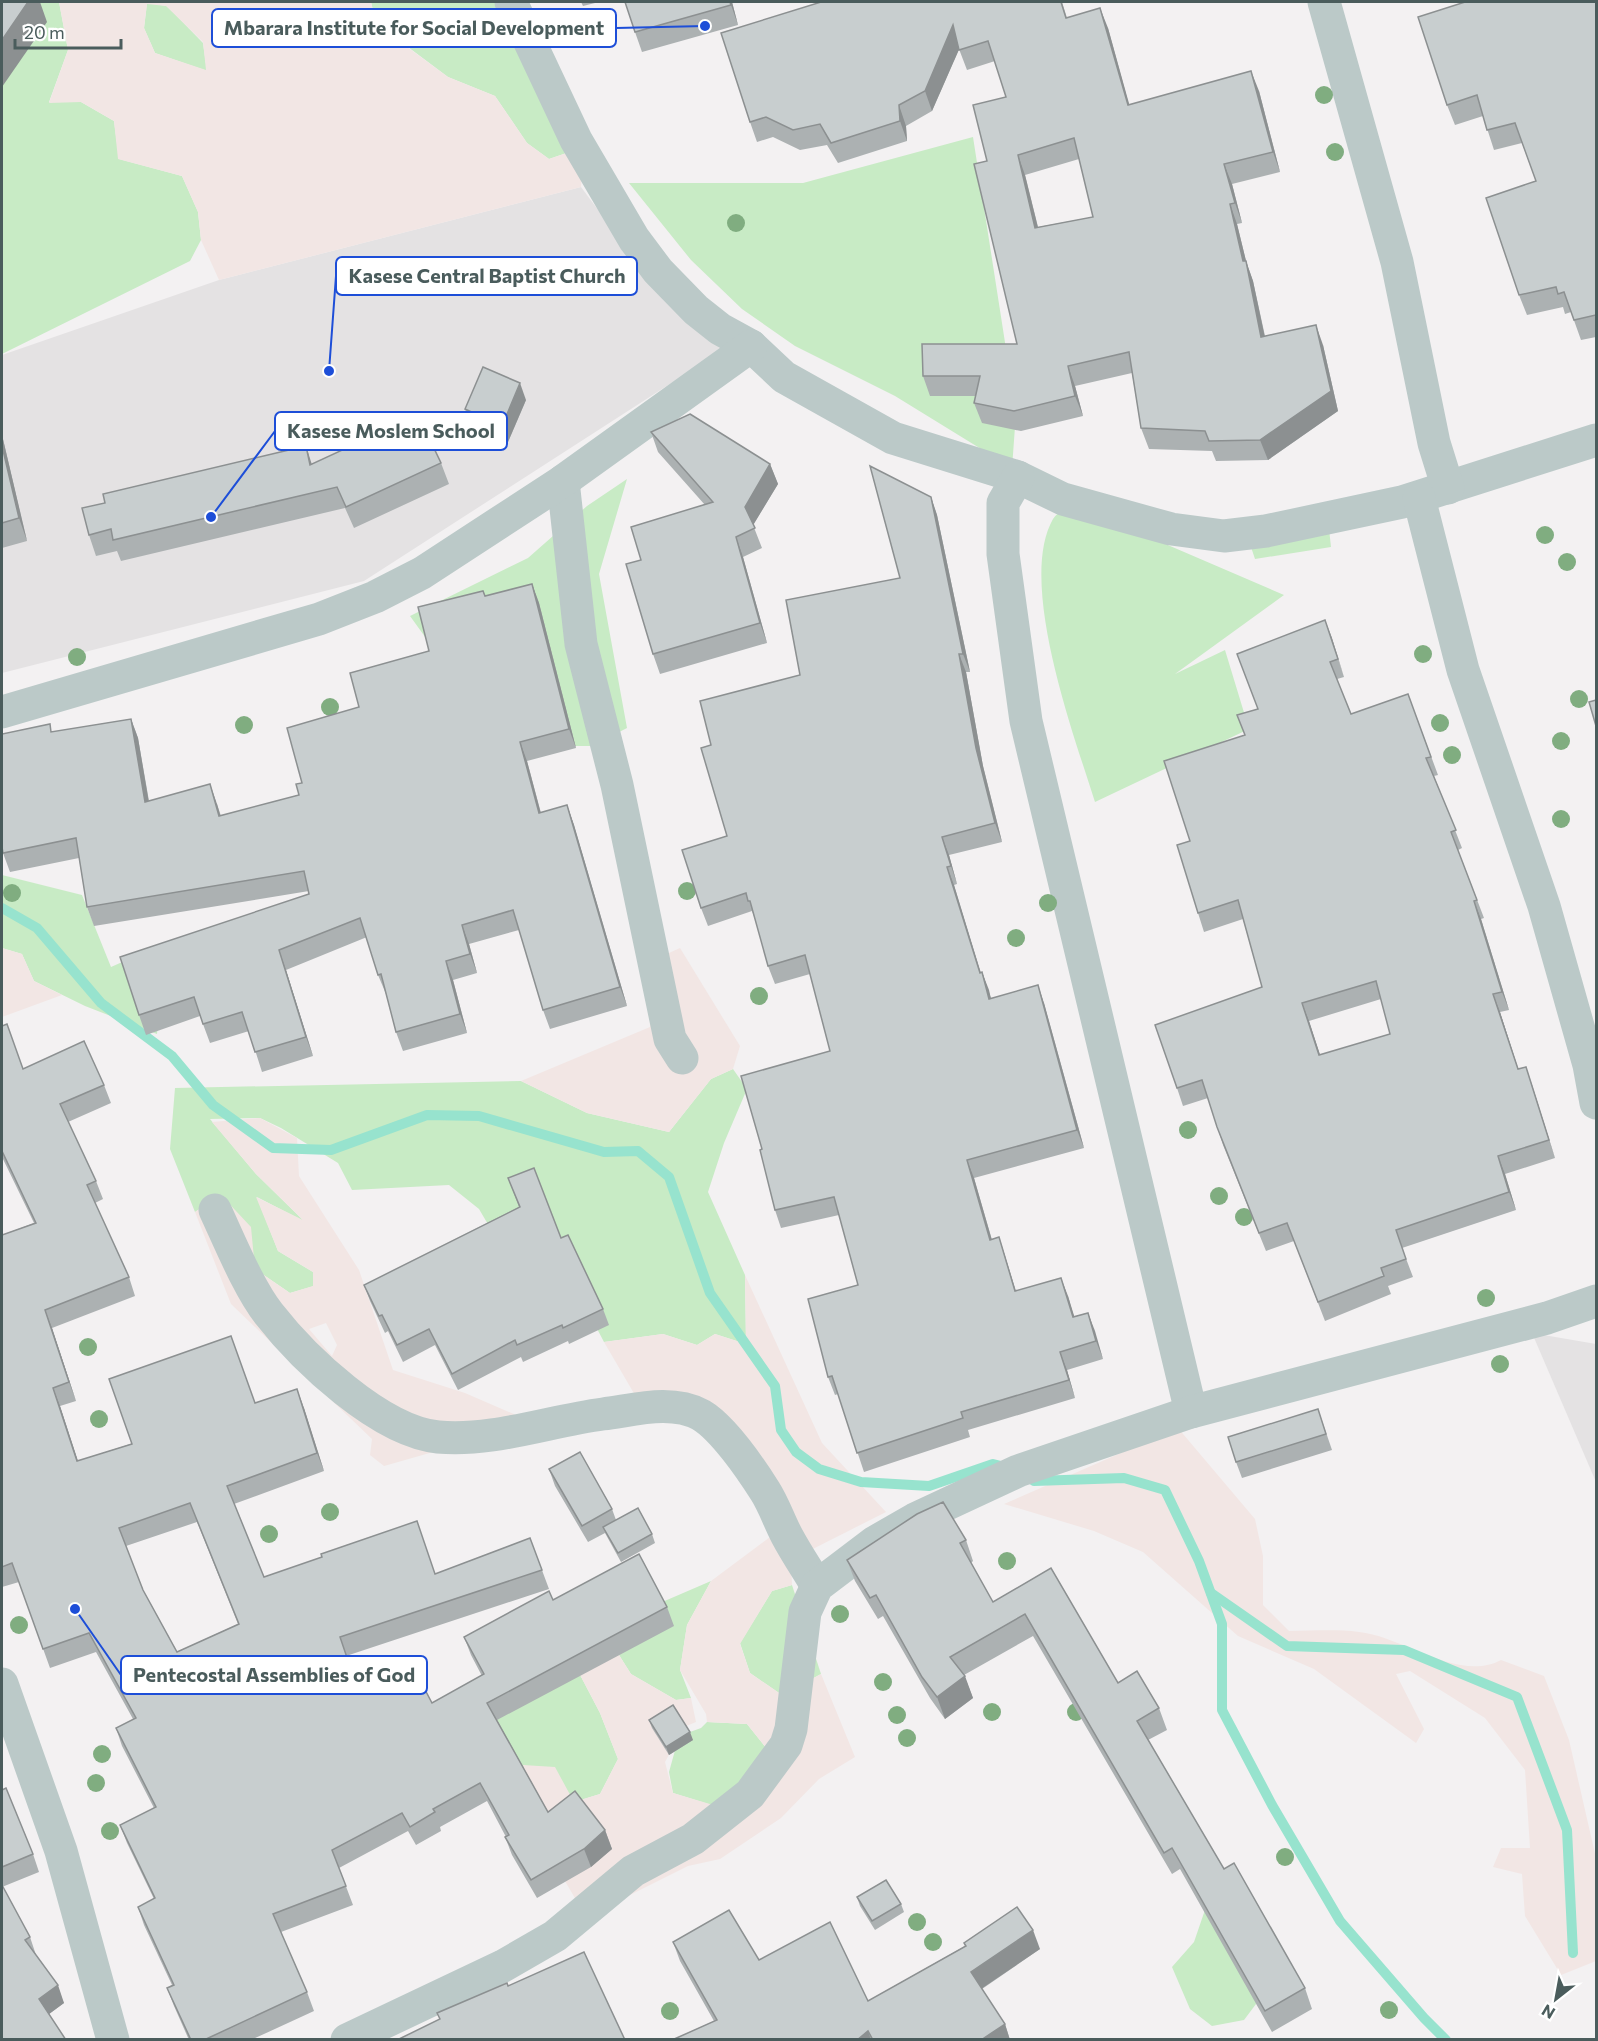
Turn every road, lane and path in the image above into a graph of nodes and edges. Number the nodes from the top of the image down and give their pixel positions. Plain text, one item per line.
1 (511, 2) edge
2 (1324, 2) edge
3 (752, 346) junction
4 (1596, 441) edge
5 (1017, 477) junction
6 (563, 481) junction
7 (1434, 493) junction
8 (2, 712) edge
9 (682, 1058) dead end
10 (1596, 1103) edge
11 (215, 1210) dead end
12 (1596, 1301) edge
13 (1191, 1412) junction
14 (817, 1586) junction
15 (2, 1684) edge
16 (113, 2040) edge
17 (347, 2040) edge

1 - 3 street
2 - 7 street
3 - 5 street
3 - 6 street
4 - 7 street
5 - 7 street
5 - 13 street
6 - 8 street
6 - 9 street
7 - 10 street
11 - 14 street
12 - 13 street
13 - 14 street
14 - 17 street
15 - 16 street

